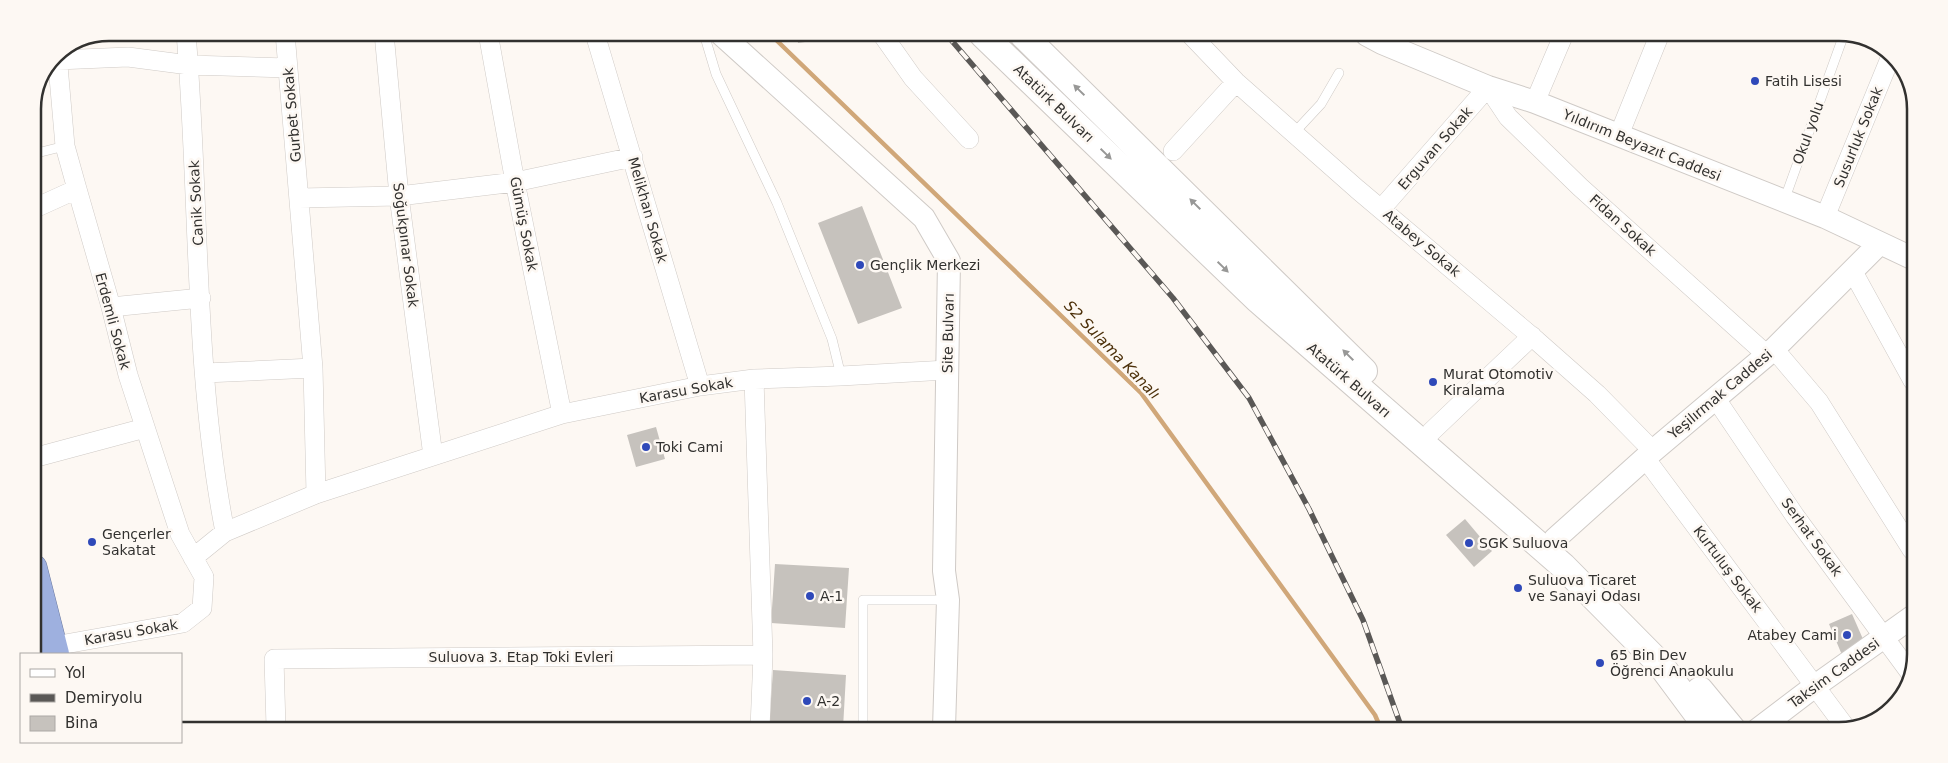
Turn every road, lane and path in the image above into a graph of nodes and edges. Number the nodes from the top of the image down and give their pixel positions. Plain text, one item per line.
1 (187, 41) edge
2 (286, 41) edge
3 (385, 41) edge
4 (489, 41) edge
5 (597, 41) edge
6 (706, 41) edge
7 (729, 41) edge
8 (887, 41) edge
9 (989, 41) edge
10 (1029, 41) edge
11 (1197, 41) edge
12 (1376, 41) edge
13 (1560, 41) edge
14 (1657, 41) edge
15 (1842, 42) edge
16 (66, 57) edge
17 (1888, 63) edge
18 (58, 65) edge
19 (189, 65) junction
20 (288, 68) junction
21 (1339, 73) dead end
22 (1236, 82) junction
23 (1488, 87) junction
24 (1535, 102) junction
25 (1294, 133) junction
26 (1619, 135) junction
27 (969, 139) dead end
28 (65, 146) junction
29 (1173, 150) dead end
30 (41, 152) edge
31 (632, 157) junction
32 (515, 182) junction
33 (77, 189) junction
34 (399, 196) junction
35 (299, 198) junction
36 (1784, 201) junction
37 (41, 205) edge
38 (1381, 209) junction
39 (1825, 217) junction
40 (1880, 243) junction
41 (1907, 255) edge
42 (1852, 270) junction
43 (201, 298) junction
44 (111, 307) junction
45 (1532, 336) junction
46 (1771, 352) junction
47 (313, 368) junction
48 (947, 370) junction
49 (1907, 370) edge
50 (205, 374) junction
51 (841, 376) junction
52 (754, 379) junction
53 (700, 386) junction
54 (1716, 398) junction
55 (562, 414) junction
56 (145, 428) junction
57 (1431, 432) junction
58 (1649, 454) junction
59 (41, 456) edge
60 (433, 456) junction
61 (316, 494) junction
62 (225, 532) junction
63 (1907, 542) edge
64 (1550, 545) junction
65 (193, 558) junction
66 (204, 577) joint
67 (41, 599) edge
68 (948, 600) junction
69 (1907, 621) edge
70 (1885, 636) junction
71 (54, 650) edge
72 (763, 655) junction
73 (1905, 666) edge
74 (1815, 686) junction
75 (276, 722) edge
76 (760, 722) edge
77 (863, 722) edge
78 (944, 722) edge
79 (1703, 722) edge
80 (1726, 722) edge
81 (1768, 722) edge
82 (1841, 722) edge

1 - 19 street, Canik Sokak
2 - 20 street, Gurbet Sokak
3 - 34 street, Soğukpınar Sokak
4 - 32 street, Gümüş Sokak
5 - 31 street, Melikhan Sokak
6 - 51 lane
7 - 48 street, Site Bulvarı
8 - 27 street
9 -> 64 main road, Atatürk Bulvarı
57 -> 10 main road, Atatürk Bulvarı
11 - 22 street, Atabey Sokak
12 - 23 street, Yıldırım Beyazıt Caddesi
13 - 24 street
14 - 26 street
15 - 36 lane, Okul yolu
16 - 19 street
17 - 39 street, Susurluk Sokak
18 - 28 street, Erdemli Sokak
19 - 20 street
19 - 43 street, Canik Sokak
20 - 35 street, Gurbet Sokak
21 - 25 lane
22 - 25 street, Atabey Sokak
22 - 29 street
23 - 24 street, Yıldırım Beyazıt Caddesi
23 - 38 street, Erguvan Sokak
23 - 46 street, Fidan Sokak
24 - 26 street, Yıldırım Beyazıt Caddesi
25 - 38 street, Atabey Sokak
26 - 36 street, Yıldırım Beyazıt Caddesi
28 - 30 lane
28 - 33 street, Erdemli Sokak
31 - 32 street
31 - 53 street, Melikhan Sokak
32 - 34 street
32 - 55 street, Gümüş Sokak
33 - 37 street
33 - 44 street, Erdemli Sokak
34 - 35 street
34 - 60 street, Soğukpınar Sokak
35 - 47 street, Gurbet Sokak
36 - 39 street, Yıldırım Beyazıt Caddesi
38 - 45 street, Atabey Sokak
39 - 40 street, Yıldırım Beyazıt Caddesi
40 - 41 street, Yıldırım Beyazıt Caddesi
40 - 42 street, Yeşilırmak Caddesi
42 - 46 street, Yeşilırmak Caddesi
42 - 49 street
43 - 44 street
43 - 50 street, Canik Sokak
44 - 56 street, Erdemli Sokak
45 - 57 street
45 - 58 street, Atabey Sokak
46 - 54 street, Yeşilırmak Caddesi
46 - 63 street, Fidan Sokak
47 - 50 street
47 - 61 street, Gurbet Sokak
48 - 51 street, Karasu Sokak
48 - 68 street, Site Bulvarı
50 - 62 street, Canik Sokak
51 - 52 street, Karasu Sokak
52 - 53 street, Karasu Sokak
52 - 72 street
53 - 55 street, Karasu Sokak
54 - 58 street, Yeşilırmak Caddesi
54 - 70 street, Serhat Sokak
55 - 60 street, Karasu Sokak
56 - 59 street
56 - 65 street, Erdemli Sokak
57 - 64 main road, Atatürk Bulvarı
58 - 64 street, Yeşilırmak Caddesi
58 - 74 street, Kurtuluş Sokak
60 - 61 street, Karasu Sokak
61 - 62 street, Karasu Sokak
62 - 65 street, Karasu Sokak
64 - 79 main road, Atatürk Bulvarı
64 - 80 main road, Atatürk Bulvarı
65 - 66 street, Erdemli Sokak
66 - 71 street, Karasu Sokak
67 - 71 highway
68 - 77 lane
68 - 78 street, Site Bulvarı
69 - 70 street, Taksim Caddesi
70 - 73 street, Serhat Sokak
70 - 74 street, Taksim Caddesi
72 - 75 street, Suluova 3. Etap Toki Evleri
72 - 76 street
74 - 81 street, Taksim Caddesi
74 - 82 street, Kurtuluş Sokak

